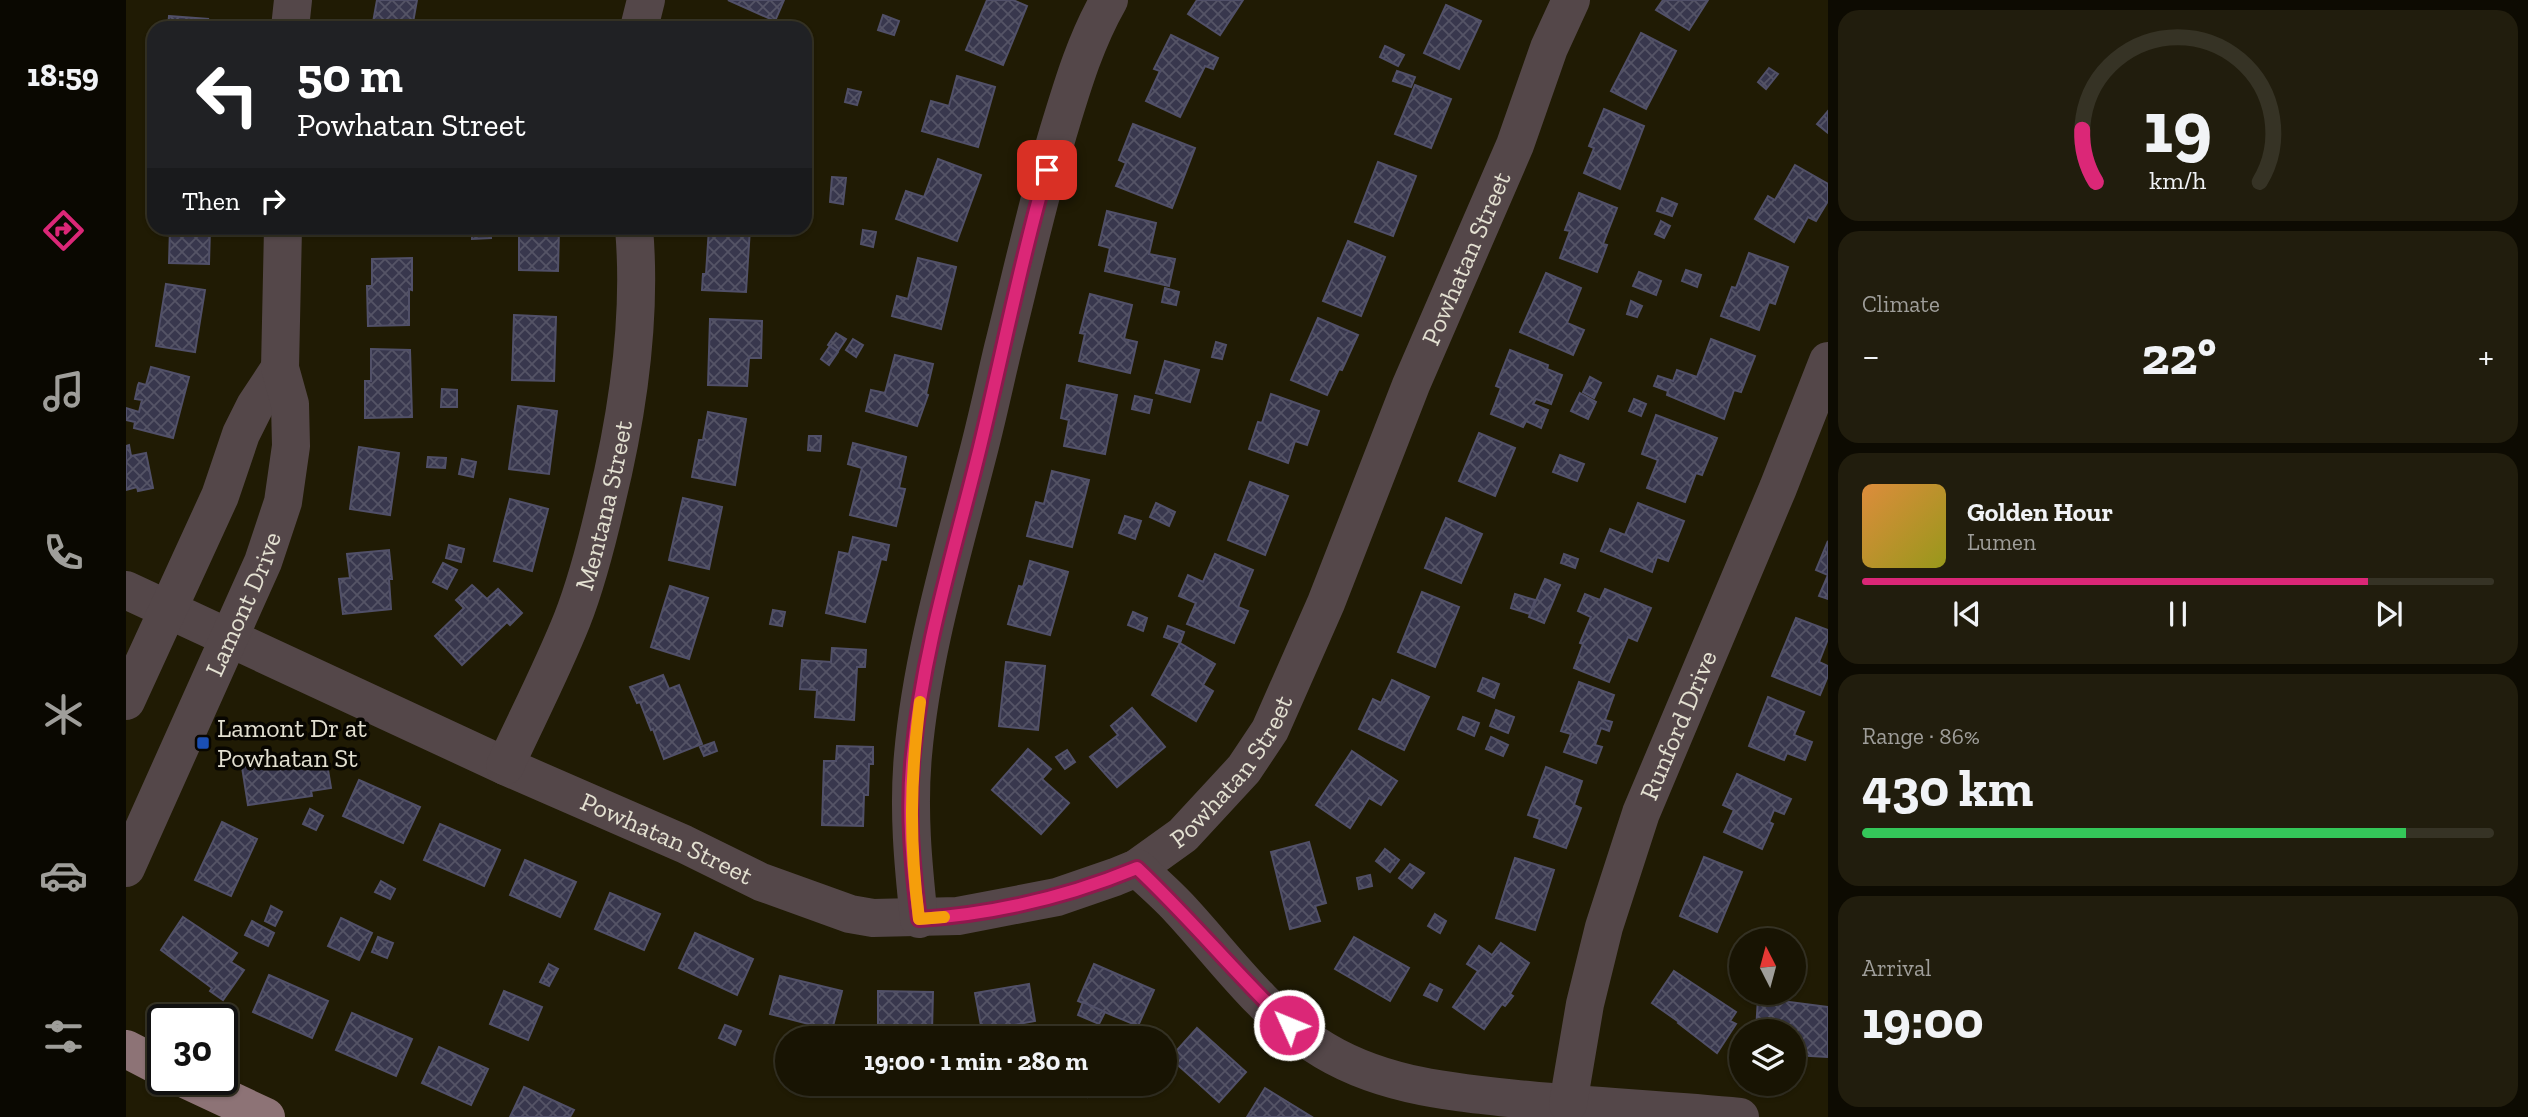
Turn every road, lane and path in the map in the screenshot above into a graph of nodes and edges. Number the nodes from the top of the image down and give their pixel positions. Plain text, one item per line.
1 (293, 0) edge
2 (646, 0) edge
3 (1108, 0) edge
4 (1571, 0) edge
5 (291, 21) edge
6 (641, 21) edge
7 (283, 235) edge
8 (635, 235) edge
9 (1828, 360) edge
10 (280, 369) junction
11 (126, 590) edge
12 (167, 608) junction
13 (229, 636) junction
14 (126, 701) edge
15 (505, 766) junction
16 (126, 868) edge
17 (1137, 868) junction
18 (919, 919) junction
19 (126, 1049) edge
20 (147, 1060) edge
21 (219, 1095) edge
22 (1568, 1104) junction
23 (266, 1117) edge
24 (1740, 1117) edge

1 - 5 street
2 - 6 street
3 - 18 street
4 - 17 street, Powhatan Street
7 - 10 street, Lamont Drive
8 - 15 street, Mentana Street
9 - 22 street, Runford Drive
10 - 12 street
10 - 13 street, Lamont Drive
11 - 12 street, Powhatan Street
12 - 13 street, Powhatan Street
12 - 14 street
13 - 15 street, Powhatan Street
13 - 16 street, Lamont Drive
15 - 18 street, Powhatan Street
17 - 18 street, Powhatan Street
17 - 22 street
19 - 20 main road
21 - 23 main road
22 - 24 street

